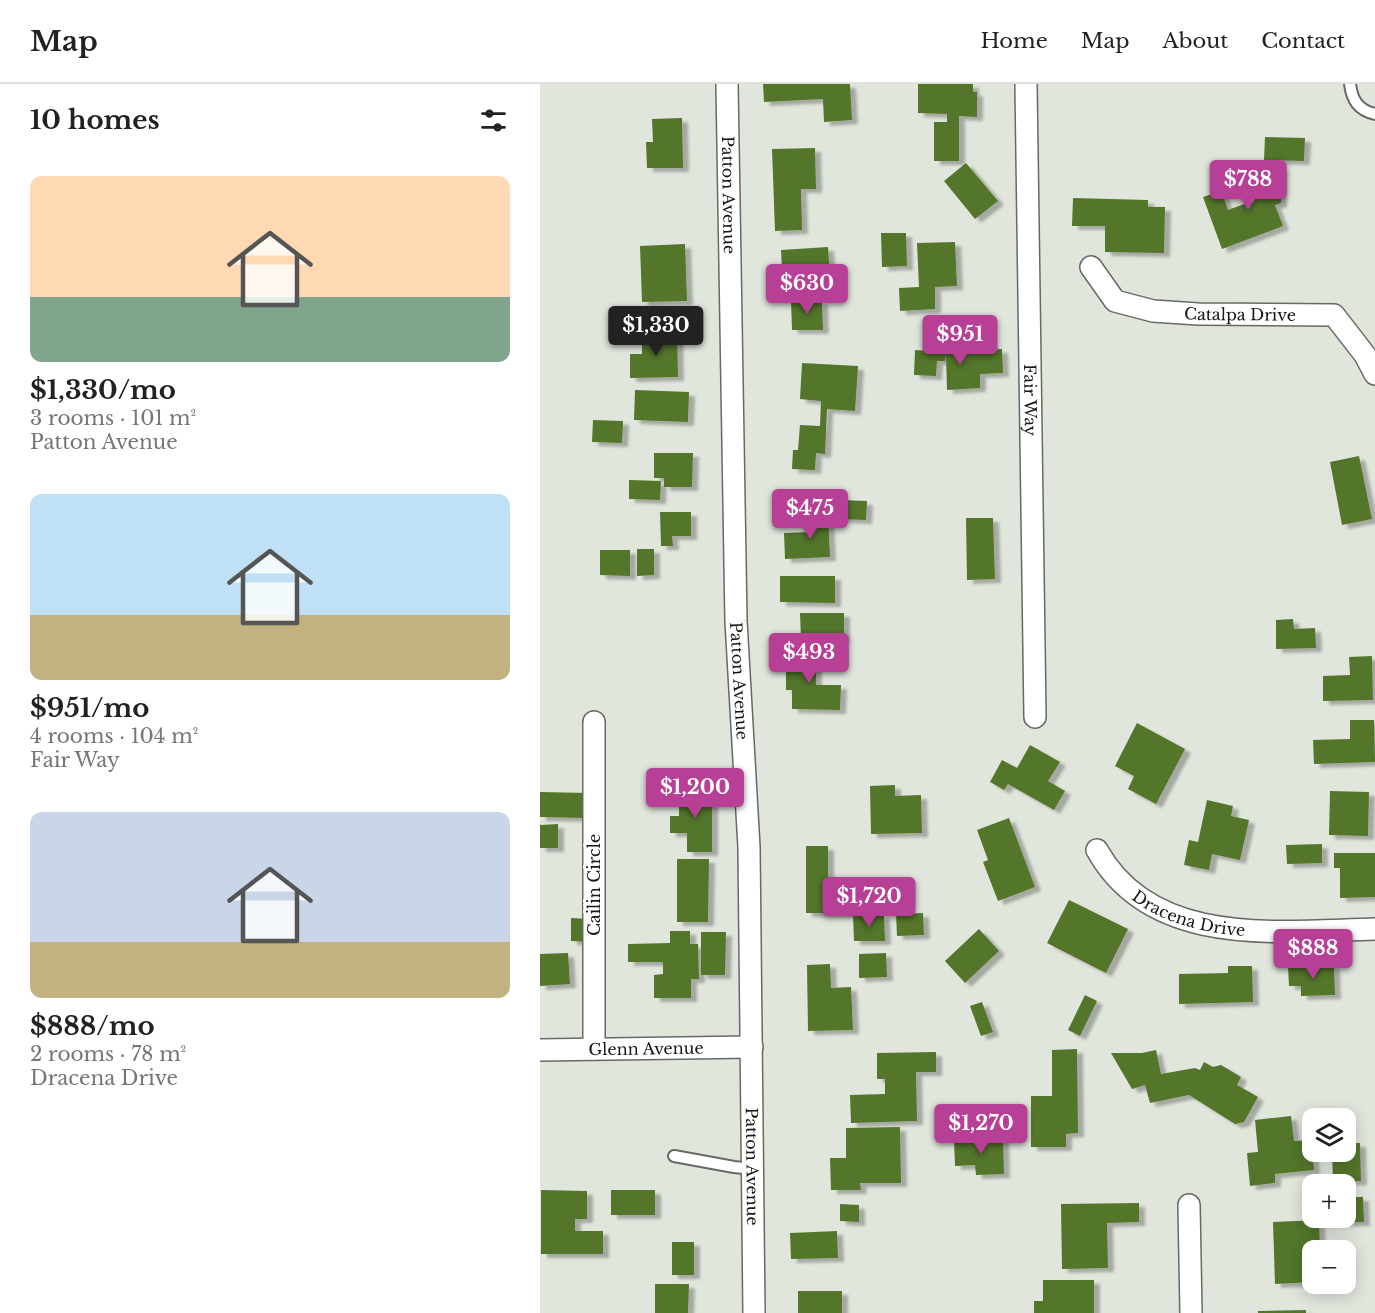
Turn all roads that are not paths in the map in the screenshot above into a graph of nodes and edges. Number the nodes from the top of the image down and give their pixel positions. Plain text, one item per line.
1 (727, 84) edge
2 (1026, 84) edge
3 (1350, 84) edge
4 (1375, 114) edge
5 (1091, 267) dead end
6 (1375, 374) edge
7 (1035, 717) dead end
8 (594, 722) dead end
9 (1097, 850) dead end
10 (1375, 929) edge
11 (752, 1047) junction
12 (594, 1049) junction
13 (540, 1050) edge
14 (674, 1156) dead end
15 (753, 1169) junction
16 (1189, 1205) dead end
17 (754, 1313) edge
18 (1191, 1313) edge

1 - 11 street, Patton Avenue
2 - 7 street, Fair Way
3 - 4 lane
5 - 6 street, Catalpa Drive
8 - 12 street, Cailin Circle
9 - 10 street, Dracena Drive
11 - 12 street, Glenn Avenue
11 - 15 street, Patton Avenue
12 - 13 street, Glenn Avenue
14 - 15 lane
15 - 17 street, Patton Avenue
16 - 18 street

